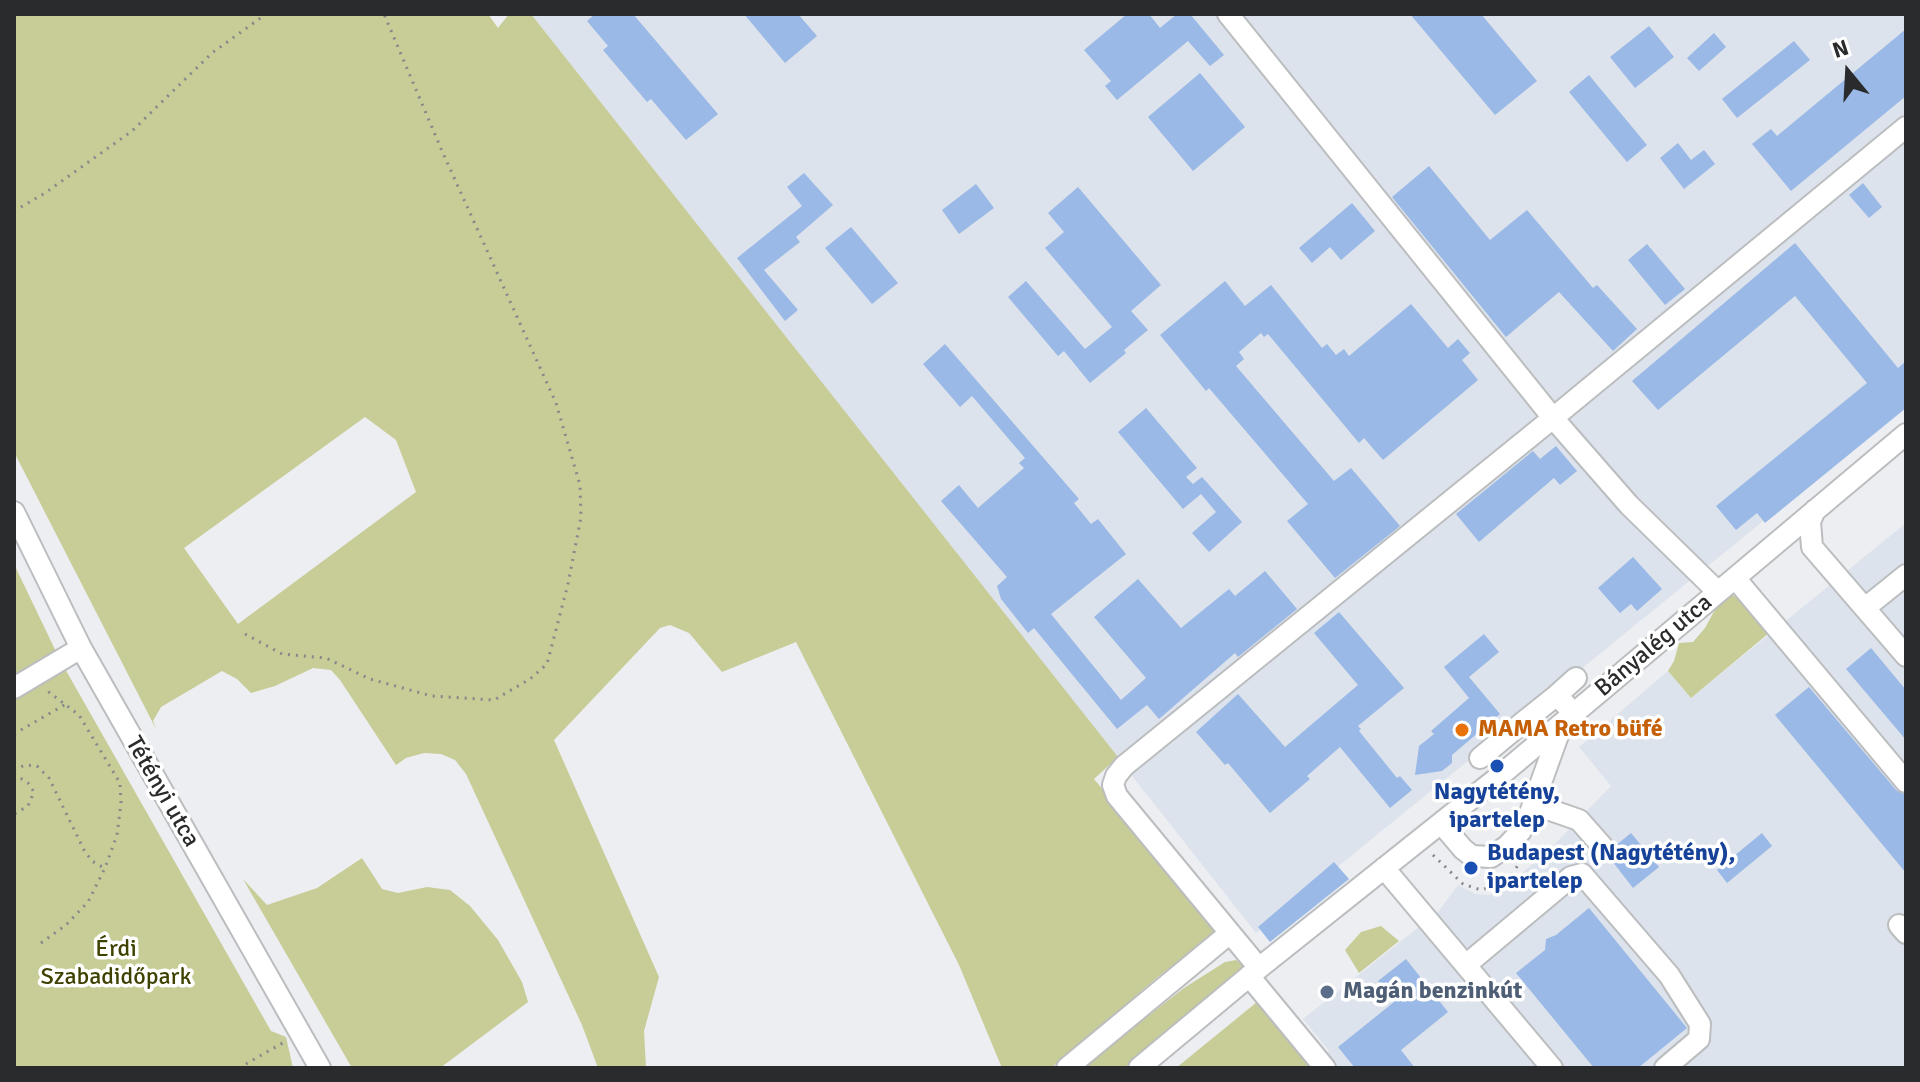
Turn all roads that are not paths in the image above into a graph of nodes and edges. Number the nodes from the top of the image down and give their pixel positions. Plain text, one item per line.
1 (1228, 14) edge
2 (1906, 127) edge
3 (1553, 418) junction
4 (1906, 434) edge
5 (1815, 510) junction
6 (14, 512) edge
7 (1774, 545) junction
8 (1812, 547) junction
9 (1906, 575) edge
10 (1735, 578) junction
11 (1718, 592) junction
12 (1865, 608) junction
13 (81, 648) junction
14 (1906, 656) edge
15 (1576, 678) dead end
16 (22, 683) edge
17 (1557, 695) junction
18 (1527, 719) junction
19 (1568, 719) junction
20 (1544, 739) junction
21 (1480, 758) dead end
22 (1906, 782) edge
23 (1533, 804) junction
24 (1441, 823) junction
25 (1602, 846) dead end
26 (1384, 868) junction
27 (1230, 933) junction
28 (1467, 964) junction
29 (1254, 972) junction
30 (320, 1068) edge
31 (1067, 1068) edge
32 (1139, 1068) edge
33 (1325, 1068) edge
34 (1552, 1068) edge
35 (1665, 1068) edge

1 - 3 street
2 - 3 street
3 - 11 street
3 - 27 street
4 - 5 street, Bányalég utca
5 - 7 street, Bányalég utca
5 - 8 street
6 - 13 street, Tétényi utca
7 - 8 street
7 - 10 street, Bányalég utca
8 - 12 street
9 - 12 street
10 - 11 street, Bányalég utca
10 - 22 street
11 - 19 street, Bányalég utca
12 - 14 street
13 - 16 street
13 - 30 street, Tétényi utca
15 - 17 street
17 - 18 street
17 - 19 street
18 - 20 street
18 - 21 street
19 - 20 street, Bányalég utca
19 - 23 street
20 - 24 street, Bányalég utca
23 - 24 street
23 - 25 street
24 - 26 street, Bányalég utca
26 - 28 street
26 - 29 street, Bányalég utca
27 - 29 street
27 - 31 street
28 - 34 street
28 - 35 street
29 - 32 street, Bányalég utca
29 - 33 street

